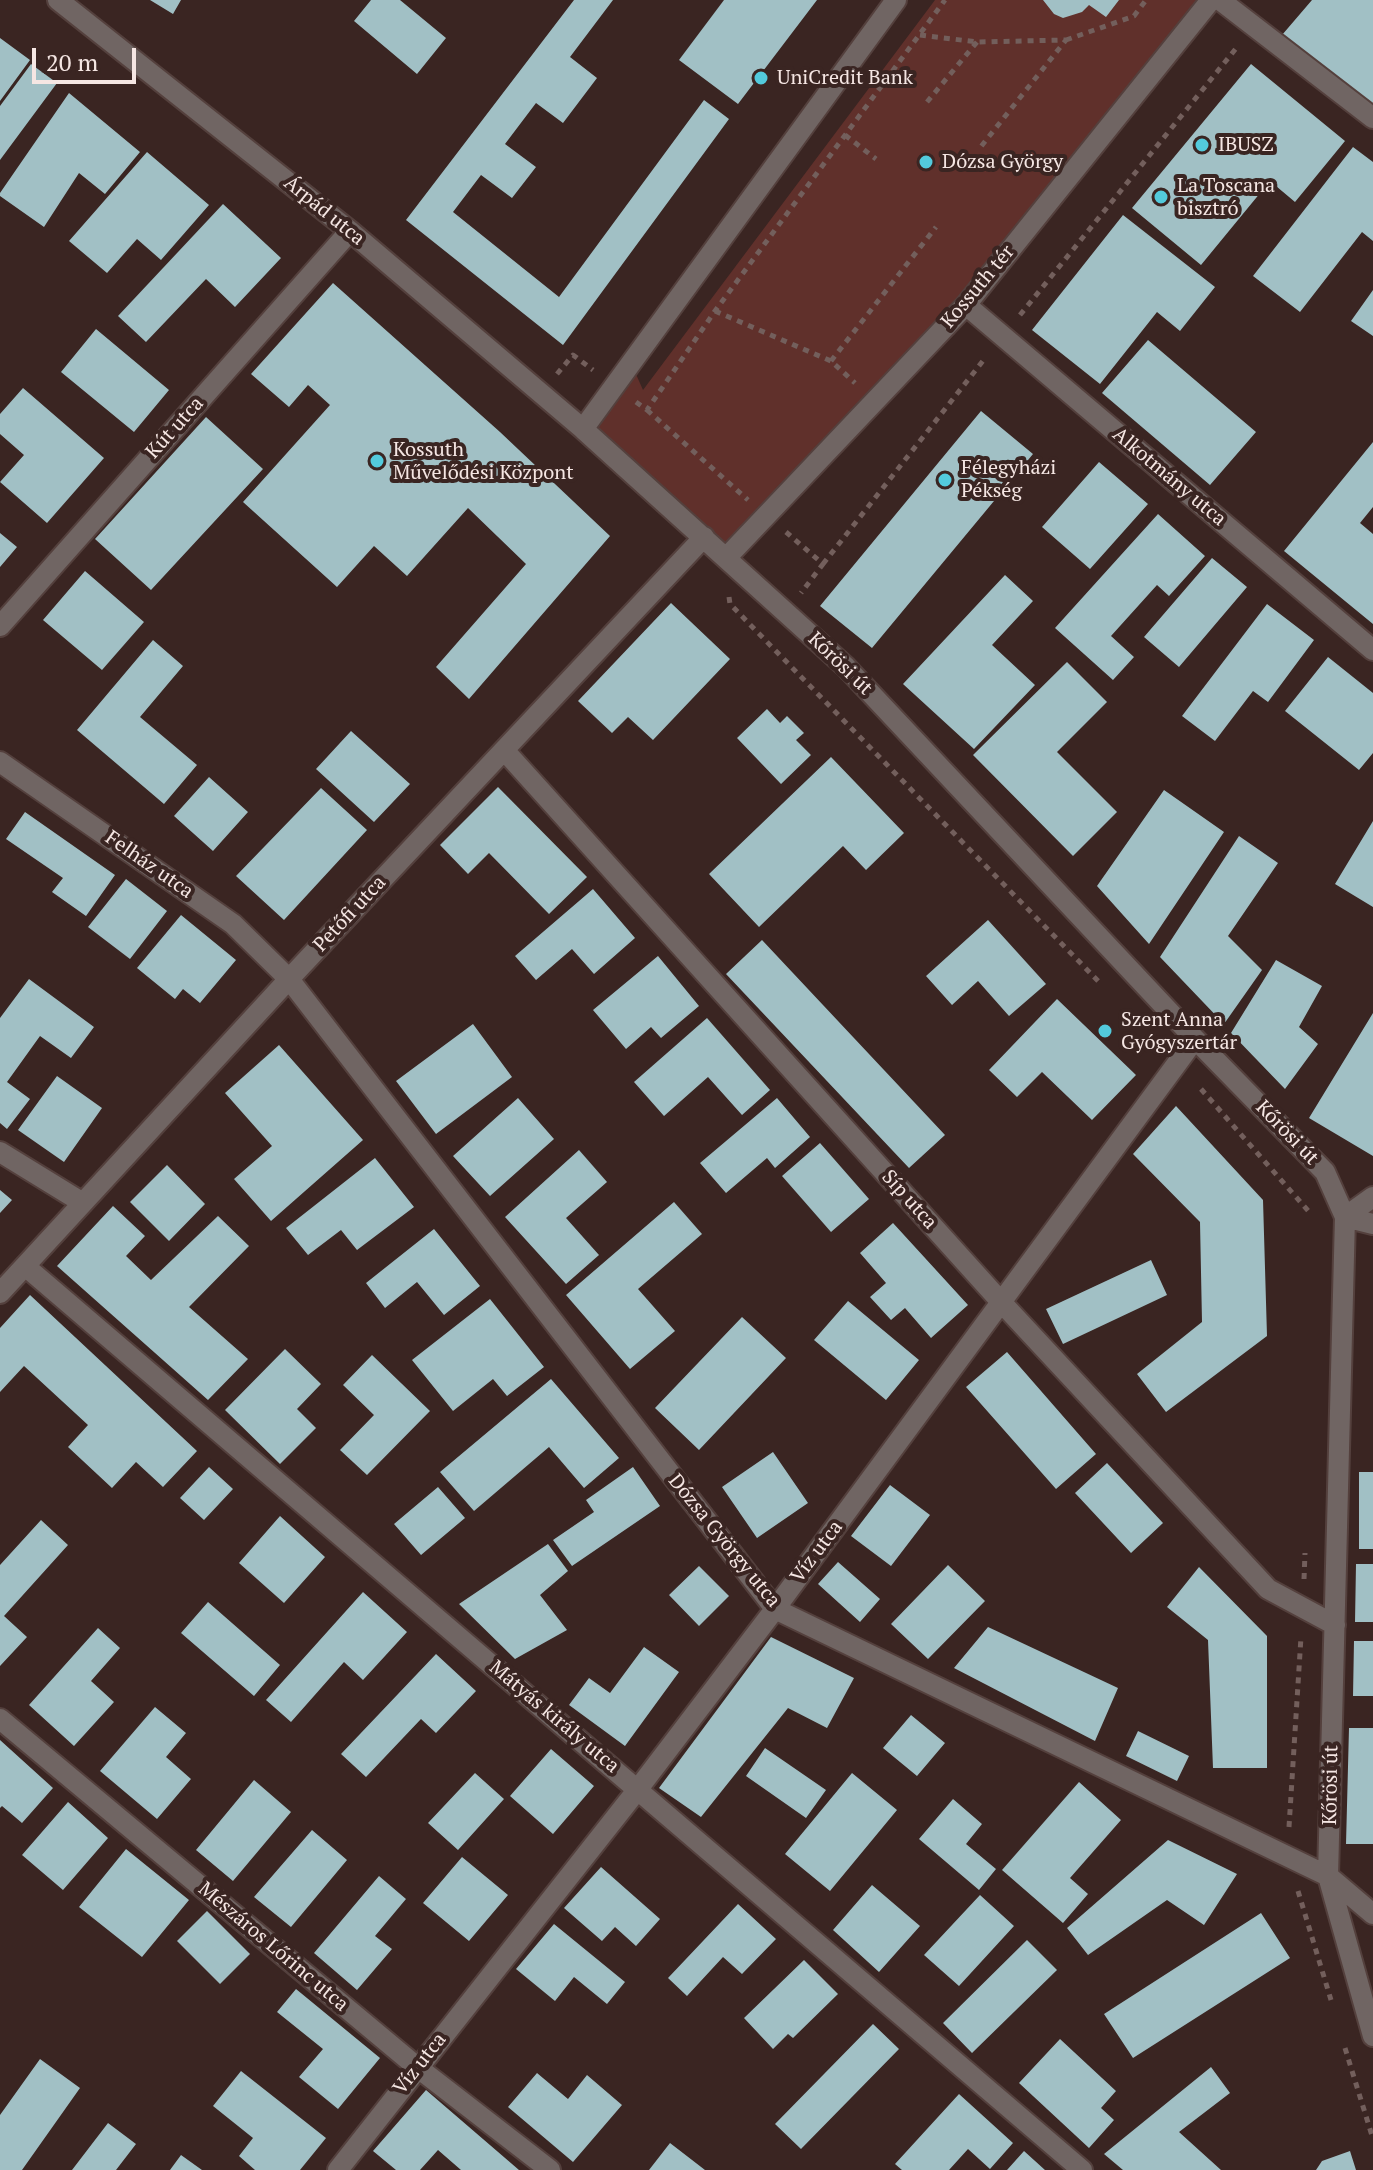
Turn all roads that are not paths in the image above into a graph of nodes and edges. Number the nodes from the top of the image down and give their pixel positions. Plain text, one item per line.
1 (58, 0) edge
2 (896, 0) edge
3 (1211, 0) edge
4 (1220, 0) edge
5 (1373, 118) edge
6 (350, 231) junction
7 (966, 305) junction
8 (583, 429) junction
9 (704, 537) junction
10 (726, 558) junction
11 (0, 626) edge
12 (1373, 650) edge
13 (504, 750) junction
14 (0, 762) edge
15 (289, 979) junction
16 (1195, 1039) junction
17 (0, 1152) edge
18 (1373, 1197) edge
19 (83, 1203) junction
20 (1345, 1217) junction
21 (1373, 1224) edge
22 (25, 1266) junction
23 (0, 1293) edge
24 (1002, 1303) junction
25 (775, 1609) junction
26 (1335, 1625) junction
27 (0, 1719) edge
28 (638, 1789) junction
29 (1328, 1876) junction
30 (1373, 1914) edge
31 (1373, 2036) edge
32 (417, 2067) junction
33 (338, 2170) edge
34 (550, 2170) edge
35 (1082, 2170) edge

1 - 6 street, Árpád utca
2 - 8 street
3 - 7 street, Kossuth tér
4 - 5 street
6 - 8 street, Árpád utca
6 - 11 street, Kút utca
7 - 10 street, Kossuth tér
7 - 12 street, Alkotmány utca
8 - 9 street
9 - 10 street, Kőrösi út
9 - 13 street, Petőfi utca
10 - 16 street, Kőrösi út
13 - 15 street, Petőfi utca
13 - 24 street, Síp utca
14 - 15 street, Felház utca
15 - 19 street, Petőfi utca
15 - 25 street, Dózsa György utca
16 - 20 street, Kőrösi út
16 - 24 street, Víz utca
17 - 19 street
18 - 20 street
19 - 22 street, Petőfi utca
20 - 21 street
20 - 26 street, Kőrösi út
22 - 23 street, Petőfi utca
22 - 28 street, Mátyás király utca
24 - 25 street, Víz utca
24 - 26 street, Síp utca
25 - 28 street, Víz utca
25 - 29 street, Dózsa György utca
26 - 29 street, Kőrösi út
27 - 32 street, Mészáros Lőrinc utca
28 - 32 street, Víz utca
28 - 35 street, Mátyás király utca
29 - 30 street, Dózsa György utca
29 - 31 street, Kőrösi út
32 - 33 street, Víz utca
32 - 34 street, Mészáros Lőrinc utca

